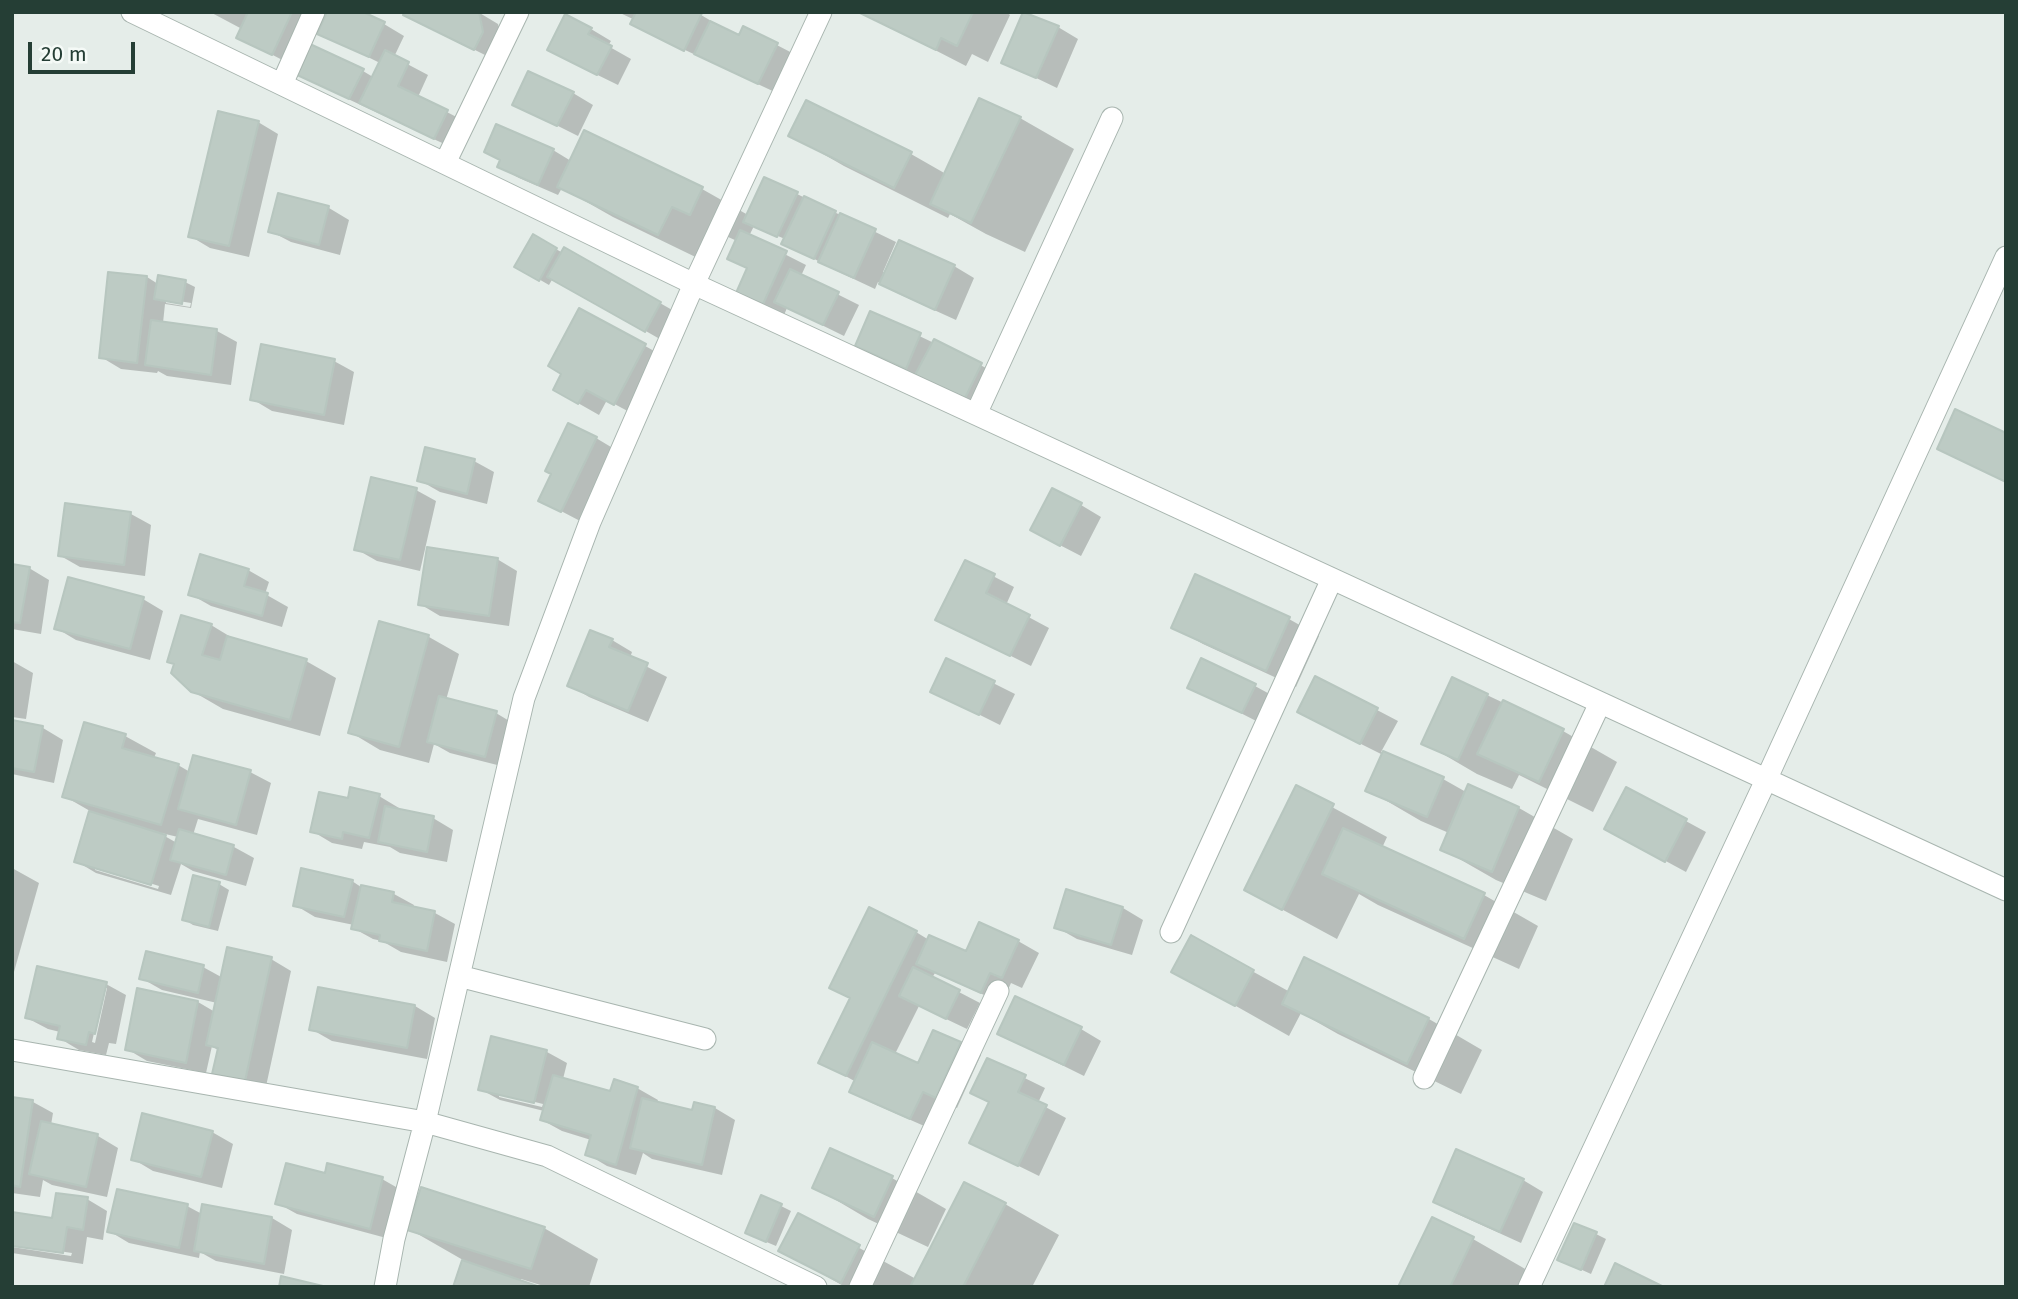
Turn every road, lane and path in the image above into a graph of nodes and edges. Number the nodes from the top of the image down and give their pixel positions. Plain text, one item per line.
1 (132, 12) edge
2 (314, 12) edge
3 (518, 12) edge
4 (821, 12) edge
5 (282, 84) junction
6 (1112, 118) dead end
7 (445, 163) junction
8 (2006, 257) edge
9 (694, 284) junction
10 (976, 414) junction
11 (1332, 579) junction
12 (1600, 703) junction
13 (1766, 780) junction
14 (2006, 890) edge
15 (1171, 932) dead end
16 (459, 976) junction
17 (998, 991) dead end
18 (705, 1039) dead end
19 (12, 1050) edge
20 (1423, 1078) dead end
21 (425, 1122) junction
22 (385, 1287) edge
23 (816, 1287) edge
24 (860, 1287) edge
25 (1529, 1287) edge

1 - 5 street
2 - 5 street
3 - 7 street
4 - 9 street
5 - 7 street
6 - 10 street
7 - 9 street
8 - 13 street
9 - 10 street
9 - 16 street
10 - 11 street
11 - 12 street
11 - 15 street
12 - 13 street
12 - 20 street
13 - 14 street
13 - 25 street
16 - 18 street
16 - 21 street
17 - 24 street
19 - 21 street
21 - 22 street
21 - 23 street

